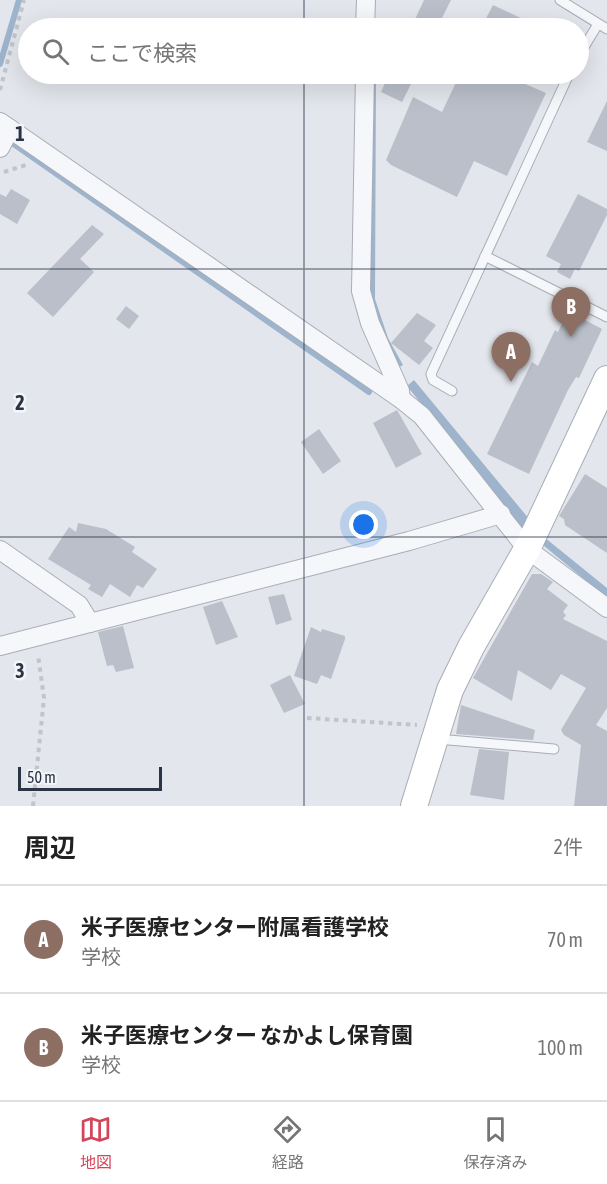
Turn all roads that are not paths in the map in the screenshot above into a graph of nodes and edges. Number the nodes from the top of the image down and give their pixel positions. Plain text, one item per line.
1 (366, 0) edge
2 (560, 0) edge
3 (365, 18) edge
4 (588, 18) edge
5 (589, 18) edge
6 (598, 24) junction
7 (607, 29) edge
8 (589, 40) edge
9 (365, 84) edge
10 (564, 84) edge
11 (5, 125) edge
12 (0, 148) edge
13 (485, 256) junction
14 (607, 317) edge
15 (606, 383) edge
16 (452, 391) dead end
17 (401, 399) junction
18 (501, 514) junction
19 (527, 549) junction
20 (0, 550) edge
21 (607, 608) edge
22 (90, 623) junction
23 (0, 646) edge
24 (436, 732) junction
25 (554, 749) dead end
26 (414, 806) edge

1 - 3 street
2 - 4 lane
5 - 6 lane
6 - 7 lane
6 - 8 lane
9 - 17 street
10 - 13 lane
11 - 12 street
11 - 17 street
13 - 14 lane
13 - 16 lane
15 - 19 street
17 - 18 street
18 - 19 street
18 - 22 street
19 - 21 street
19 - 24 street
20 - 22 street
22 - 23 street
24 - 25 lane
24 - 26 street

